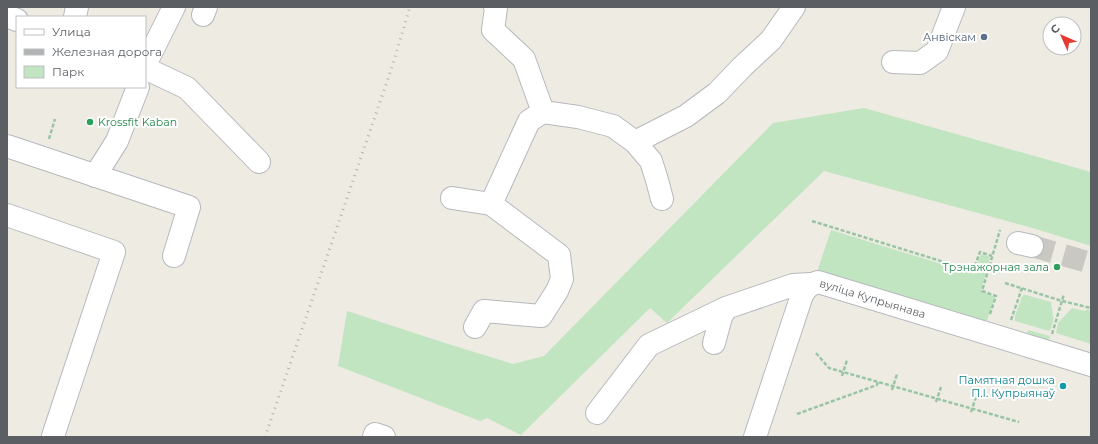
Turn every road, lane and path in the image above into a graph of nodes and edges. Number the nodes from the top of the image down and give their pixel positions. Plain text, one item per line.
1 (174, 7) edge
2 (495, 7) edge
3 (794, 7) edge
4 (954, 7) edge
5 (893, 62) dead end
6 (146, 65) edge
7 (138, 88) edge
8 (543, 112) junction
9 (55, 120) dead end
10 (49, 139) dead end
11 (635, 142) junction
12 (7, 146) edge
13 (259, 162) dead end
14 (95, 176) junction
15 (452, 198) dead end
16 (662, 199) dead end
17 (491, 204) junction
18 (7, 215) edge
19 (812, 221) dead end
20 (1000, 230) dead end
21 (174, 256) dead end
22 (992, 256) junction
23 (1005, 283) dead end
24 (810, 284) junction
25 (1022, 288) junction
26 (1064, 294) dead end
27 (1062, 301) junction
28 (726, 308) junction
29 (1091, 308) edge
30 (995, 317) dead end
31 (1010, 322) dead end
32 (475, 327) dead end
33 (1052, 334) dead end
34 (714, 343) dead end
35 (816, 353) dead end
36 (847, 360) dead end
37 (1091, 365) edge
38 (843, 372) junction
39 (897, 374) dead end
40 (842, 376) dead end
41 (878, 382) junction
42 (894, 386) junction
43 (941, 387) dead end
44 (892, 390) dead end
45 (976, 397) dead end
46 (937, 398) junction
47 (936, 402) dead end
48 (973, 408) junction
49 (971, 412) dead end
50 (597, 413) dead end
51 (797, 414) dead end
52 (1019, 422) dead end
53 (53, 436) edge
54 (374, 437) edge
55 (384, 437) edge
56 (755, 437) edge

1 - 6 street
2 - 8 street
3 - 11 street
4 - 5 street
6 - 13 street
7 - 14 street
8 - 11 street
8 - 17 street
9 - 10 path
11 - 16 street
12 - 14 street
14 - 21 street
15 - 17 street
17 - 32 street
18 - 53 street
19 - 22 path
20 - 22 path
22 - 30 path
23 - 25 path
24 - 28 street
24 - 37 street, вуліца Купрыянава
24 - 56 street, вуліца Купрыянава
25 - 27 path
25 - 31 path
26 - 27 path
27 - 29 path
27 - 33 path
28 - 34 street
28 - 50 street
35 - 38 path
36 - 38 path
38 - 40 path
38 - 41 path
39 - 42 path
41 - 42 path
41 - 51 path
42 - 44 path
42 - 46 path
43 - 46 path
45 - 48 path
46 - 47 path
46 - 48 path
48 - 49 path
48 - 52 path
54 - 55 street

